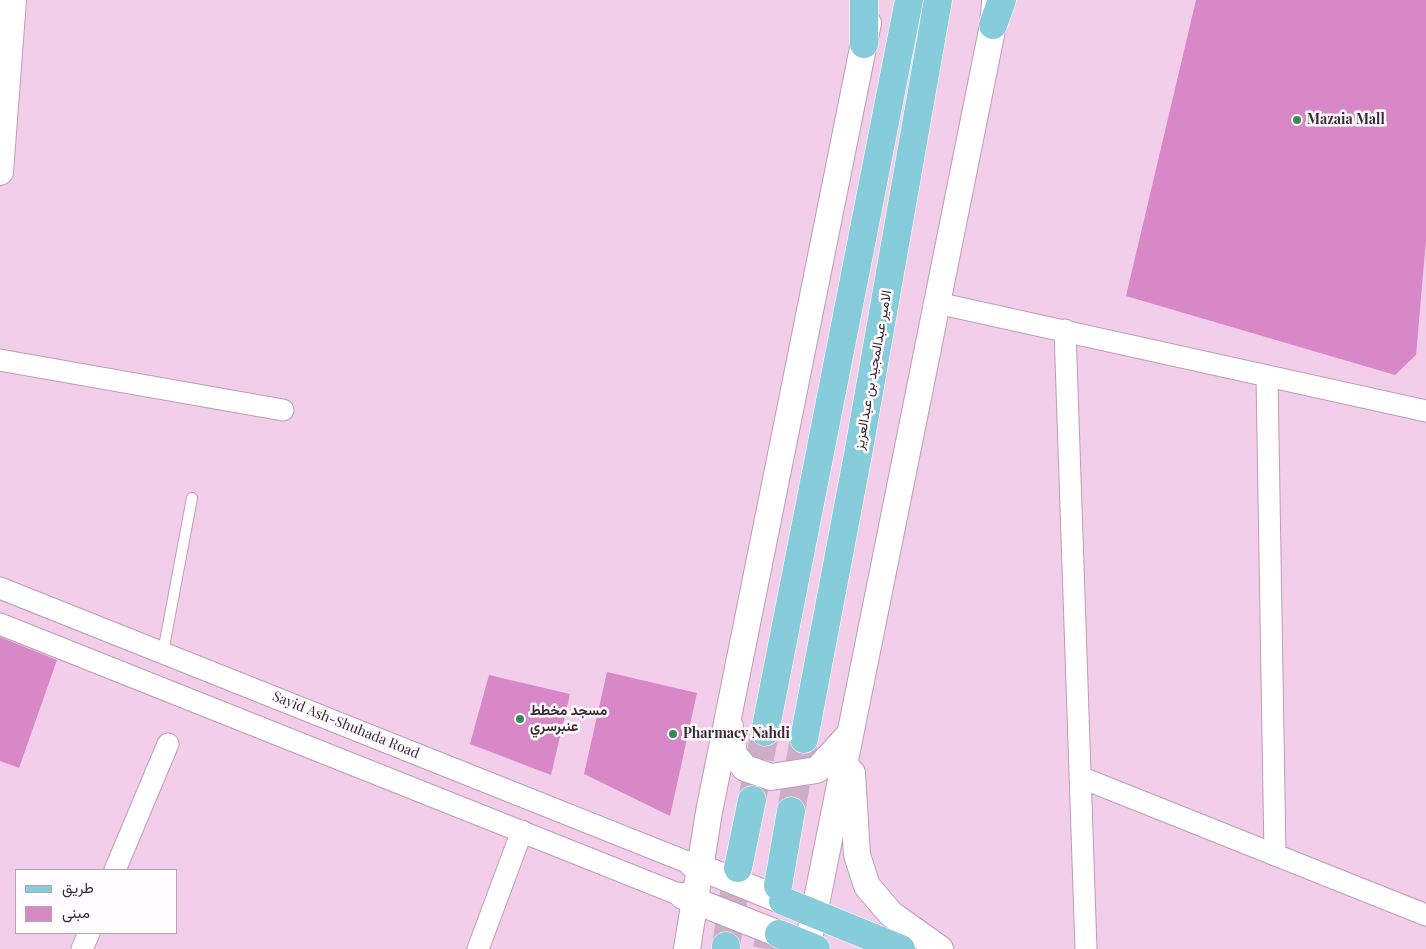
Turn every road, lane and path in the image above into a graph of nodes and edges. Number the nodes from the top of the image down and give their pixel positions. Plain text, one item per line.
1 (13, 0) edge
2 (864, 0) edge
3 (874, 0) edge
4 (909, 0) edge
5 (938, 0) edge
6 (995, 6) edge
7 (865, 36) junction
8 (0, 172) edge
9 (937, 303) junction
10 (1065, 330) junction
11 (0, 360) edge
12 (1267, 376) junction
13 (283, 410) dead end
14 (1426, 411) edge
15 (192, 498) dead end
16 (0, 588) edge
17 (0, 624) edge
18 (163, 652) junction
19 (728, 715) junction
20 (765, 732) tunnel mouth
21 (851, 733) junction
22 (804, 739) tunnel mouth
23 (168, 744) dead end
24 (1080, 777) junction
25 (752, 800) tunnel mouth
26 (791, 811) tunnel mouth
27 (522, 831) junction
28 (1275, 854) junction
29 (696, 866) junction
30 (738, 868) tunnel mouth
31 (115, 869) edge
32 (781, 893) junction
33 (689, 898) junction
34 (814, 914) junction
35 (1426, 915) edge
36 (89, 934) edge
37 (779, 934) joint
38 (810, 948) edge
39 (82, 949) edge
40 (478, 949) edge
41 (687, 949) edge
42 (901, 949) edge
43 (940, 949) edge
44 (1086, 949) edge

1 - 8 street
2 - 7 main road
3 - 7 street
4 - 20 main road
5 - 22 main road, الامير عبدالمجيد بن عبدالعزيز
6 - 9 street
7 - 19 street
9 - 10 street
9 - 21 street
10 - 12 street
10 - 24 street
11 - 13 street
12 - 14 street
12 - 28 street
15 - 18 lane
16 - 18 street, Sayid Ash-Shuhada Road
17 - 27 street
18 - 29 street, Sayid Ash-Shuhada Road
19 - 21 street
19 - 29 street
21 - 34 street
21 - 43 street
23 - 31 street
24 - 28 street
24 - 44 street
25 - 30 main road
26 - 32 main road
27 - 33 street
27 - 40 street
28 - 35 street
29 - 32 street
29 - 33 street
32 - 34 main road
33 - 37 street
33 - 41 street
34 - 38 street
34 - 42 main road
36 - 39 street
37 - 38 main road

